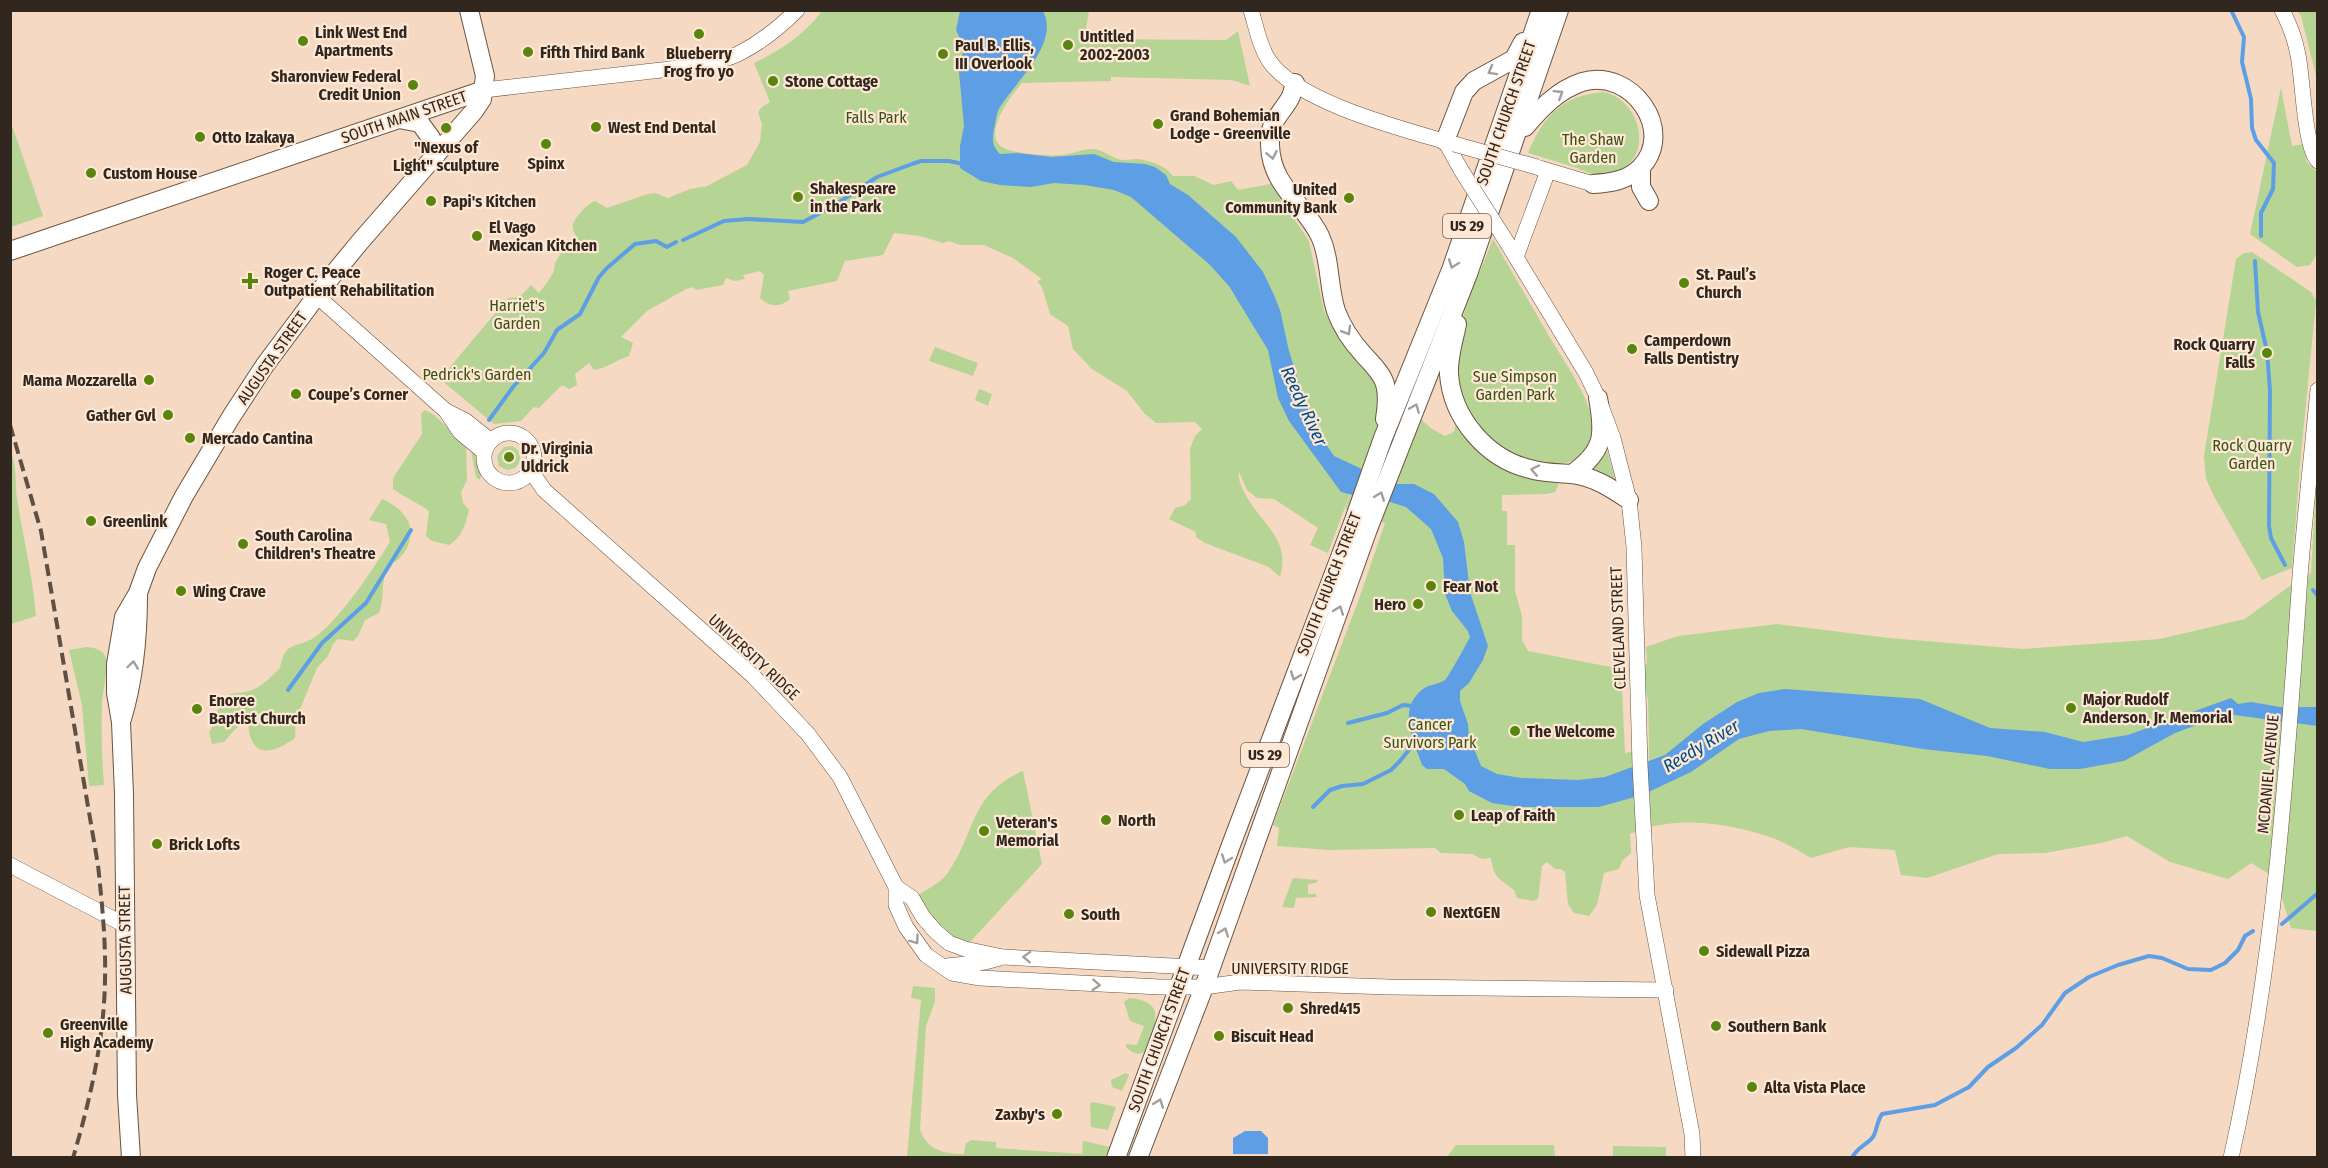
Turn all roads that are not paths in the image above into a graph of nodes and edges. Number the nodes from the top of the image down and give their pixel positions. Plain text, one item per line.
1 (469, 10) edge
2 (797, 10) edge
3 (1251, 10) edge
4 (1539, 10) edge
5 (1560, 10) edge
6 (2282, 10) edge
7 (1295, 83) junction
8 (484, 90) junction
9 (395, 119) junction
10 (1518, 135) junction
11 (1449, 143) junction
12 (436, 155) junction
13 (2318, 161) edge
14 (1641, 168) junction
15 (1542, 169) junction
16 (1593, 184) joint
17 (1648, 201) dead end
18 (1512, 250) junction
19 (10, 251) edge
20 (1468, 274) junction
21 (317, 296) junction
22 (2318, 390) edge
23 (1598, 398) junction
24 (1383, 438) junction
25 (488, 447) junction
26 (1385, 459) junction
27 (531, 471) junction
28 (1572, 474) junction
29 (516, 482) junction
30 (544, 489) junction
31 (1629, 500) junction
32 (1360, 526) junction
33 (10, 865) edge
34 (896, 886) junction
35 (125, 925) junction
36 (1003, 957) junction
37 (940, 966) junction
38 (1186, 967) junction
39 (1211, 968) junction
40 (1178, 987) junction
41 (1204, 987) junction
42 (1665, 990) junction
43 (131, 1158) edge
44 (1116, 1158) edge
45 (1138, 1158) edge
46 (1693, 1158) edge
47 (2231, 1158) edge

1 - 8 main road
2 - 8 street, SOUTH MAIN STREET
3 - 7 street
4 -> 11 main road
4 -> 24 main road, SOUTH CHURCH STREET / US 29
5 - 10 main road, SOUTH CHURCH STREET / US 29
6 - 13 street
7 - 11 street
7 -> 24 main road
8 - 9 main road, SOUTH MAIN STREET
8 - 12 main road, AUGUSTA STREET
9 - 12 main road
9 - 19 main road, SOUTH MAIN STREET
10 -> 14 main road
10 - 20 main road, SOUTH CHURCH STREET / US 29
11 - 15 street, bridge
11 - 18 street, CLEVELAND STREET, bridge
12 - 21 main road, AUGUSTA STREET
14 - 16 main road
14 - 17 main road
15 - 16 street
15 - 18 street
18 - 23 street, CLEVELAND STREET
26 -> 20 main road, SOUTH CHURCH STREET / US 29
28 -> 20 main road
21 - 25 street
21 - 35 main road, AUGUSTA STREET
22 - 47 street, MCDANIEL AVENUE
23 - 28 main road
23 - 31 street, CLEVELAND STREET
24 - 26 main road, SOUTH CHURCH STREET / US 29
25 - 27 street
25 - 29 street
26 - 32 main road, SOUTH CHURCH STREET / US 29
27 - 29 street
27 - 30 street, UNIVERSITY RIDGE
28 - 31 main road
29 - 30 street, UNIVERSITY RIDGE
30 - 34 street, UNIVERSITY RIDGE
31 - 42 street, CLEVELAND STREET
32 -> 38 main road, SOUTH CHURCH STREET / US 29
39 -> 32 main road, SOUTH CHURCH STREET / US 29
33 - 35 street
34 - 36 street, UNIVERSITY RIDGE
34 -> 37 street, UNIVERSITY RIDGE
35 - 43 main road, AUGUSTA STREET
36 - 37 street
38 -> 36 street, UNIVERSITY RIDGE
37 -> 40 street, UNIVERSITY RIDGE
38 - 39 street, UNIVERSITY RIDGE
38 - 40 main road, SOUTH CHURCH STREET / US 29
39 - 41 main road, SOUTH CHURCH STREET / US 29
40 - 41 street, UNIVERSITY RIDGE
40 - 44 main road, SOUTH CHURCH STREET / US 29
41 - 42 street, UNIVERSITY RIDGE
45 -> 41 main road, SOUTH CHURCH STREET / US 29
42 - 46 street, CLEVELAND STREET

